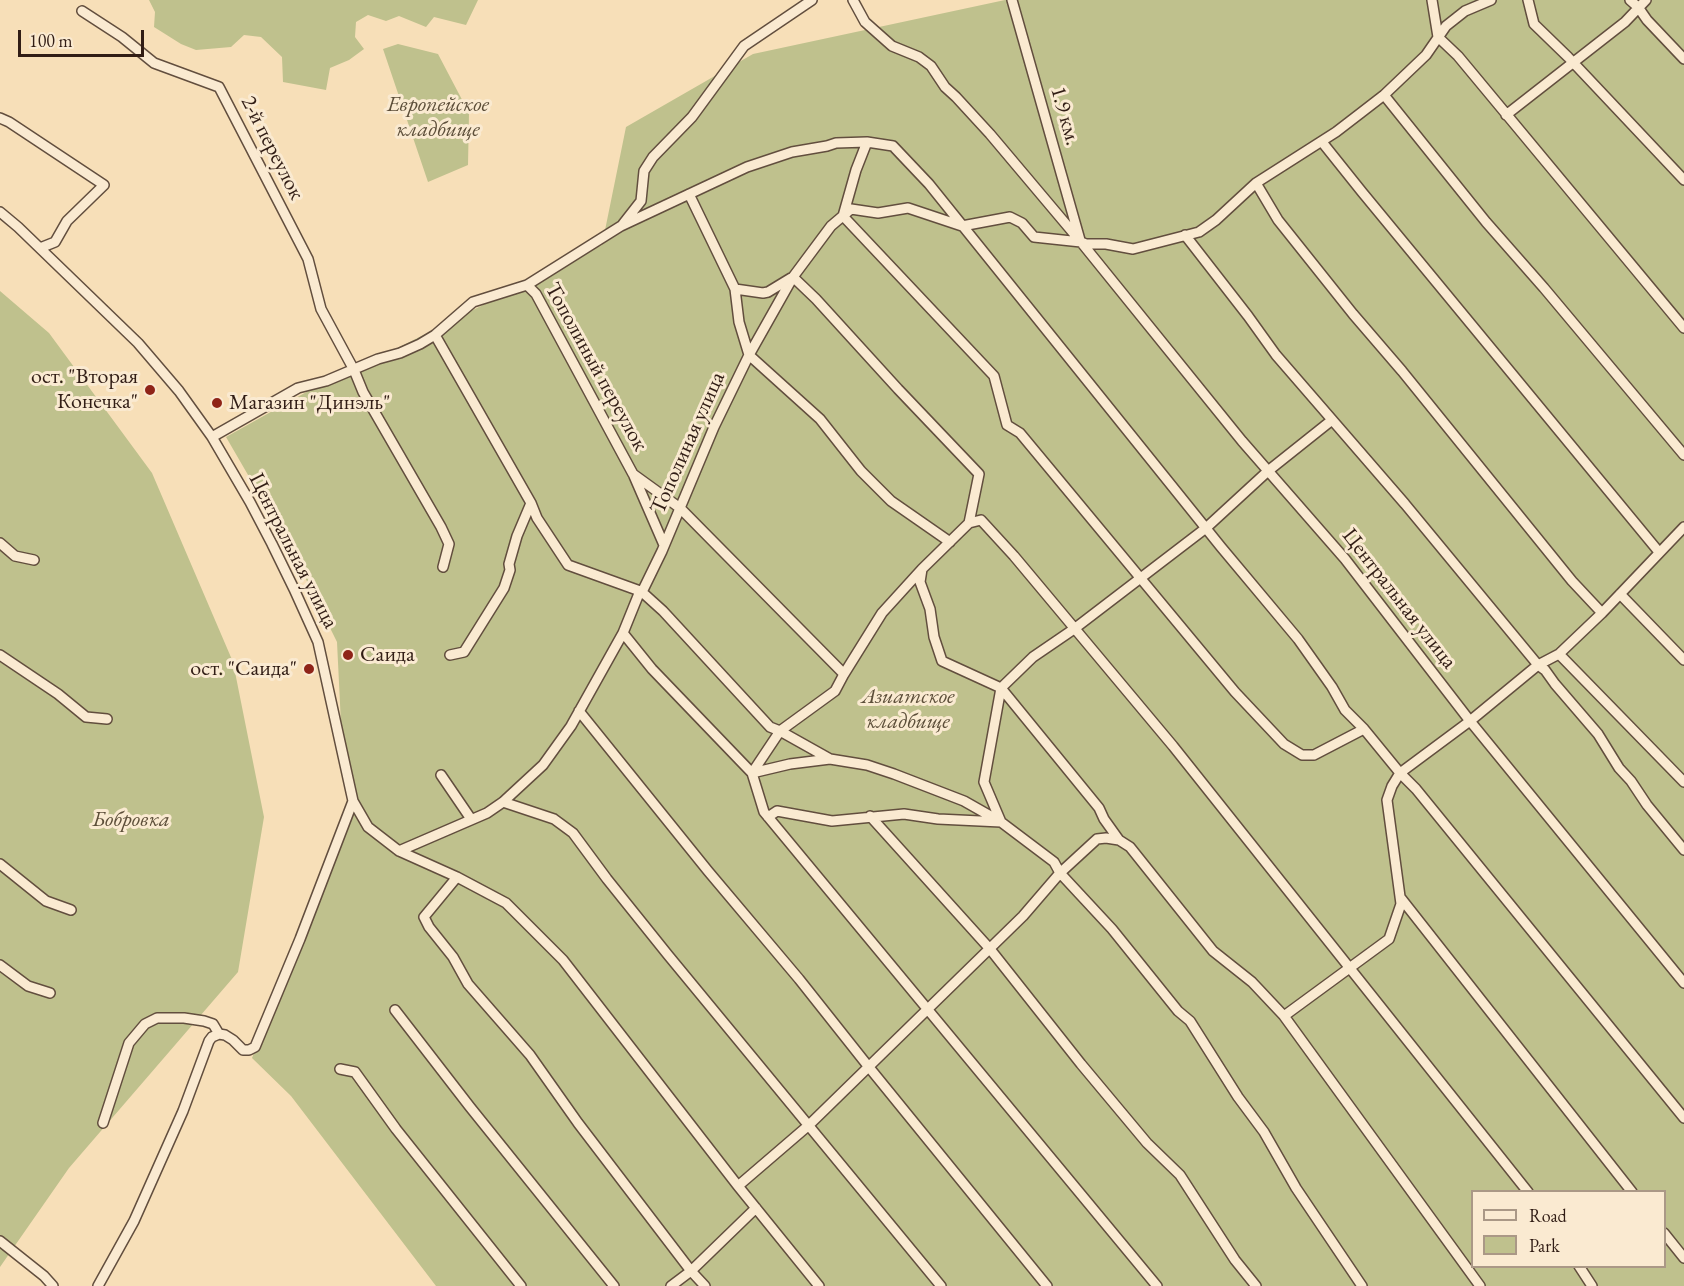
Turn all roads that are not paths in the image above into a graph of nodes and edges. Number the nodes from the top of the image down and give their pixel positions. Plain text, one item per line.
1 (812, 0) edge
2 (853, 0) edge
3 (1012, 0) edge
4 (1432, 0) edge
5 (1491, 0) edge
6 (1528, 0) edge
7 (1630, 0) edge
8 (1646, 0) edge
9 (1638, 7) junction
10 (82, 11) dead end
11 (1438, 37) junction
12 (1684, 59) edge
13 (1574, 64) junction
14 (1384, 95) junction
15 (1506, 115) junction
16 (0, 118) edge
17 (867, 142) junction
18 (1322, 142) junction
19 (1684, 180) edge
20 (1256, 183) junction
21 (689, 194) junction
22 (0, 212) edge
23 (843, 216) junction
24 (621, 226) junction
25 (962, 226) junction
26 (1185, 235) junction
27 (1081, 242) junction
28 (40, 248) junction
29 (793, 277) junction
30 (527, 285) junction
31 (735, 289) junction
32 (1684, 328) edge
33 (435, 335) junction
34 (749, 355) junction
35 (354, 370) junction
36 (1332, 420) junction
37 (212, 437) junction
38 (1684, 455) edge
39 (1268, 471) junction
40 (633, 474) junction
41 (531, 502) junction
42 (680, 508) junction
43 (969, 523) junction
44 (1206, 528) junction
45 (1682, 534) edge
46 (950, 542) junction
47 (0, 543) edge
48 (664, 545) junction
49 (1659, 552) junction
50 (34, 560) dead end
51 (443, 567) dead end
52 (922, 569) junction
53 (1140, 579) junction
54 (641, 592) junction
55 (1620, 594) junction
56 (1602, 613) junction
57 (1074, 629) junction
58 (623, 633) junction
59 (1559, 654) junction
60 (0, 655) edge
61 (450, 655) dead end
62 (1684, 660) edge
63 (1538, 665) junction
64 (844, 674) junction
65 (1001, 688) junction
66 (579, 711) junction
67 (107, 719) dead end
68 (1470, 721) junction
69 (1364, 729) junction
70 (780, 731) junction
71 (830, 759) junction
72 (752, 772) junction
73 (1400, 773) junction
74 (441, 775) dead end
75 (1684, 782) edge
76 (353, 801) junction
77 (502, 802) junction
78 (870, 816) junction
79 (768, 817) junction
80 (471, 819) junction
81 (1104, 819) junction
82 (1001, 822) junction
83 (1097, 839) junction
84 (1119, 840) junction
85 (1684, 850) edge
86 (399, 851) junction
87 (0, 864) edge
88 (1060, 873) junction
89 (457, 878) junction
90 (1400, 897) junction
91 (71, 910) dead end
92 (990, 948) junction
93 (0, 965) edge
94 (1350, 969) junction
95 (1684, 983) edge
96 (50, 993) dead end
97 (928, 1008) junction
98 (395, 1010) dead end
99 (1284, 1016) junction
100 (219, 1034) junction
101 (868, 1066) junction
102 (340, 1069) dead end
103 (1684, 1118) edge
104 (103, 1123) dead end
105 (809, 1125) junction
106 (738, 1186) junction
107 (1527, 1190) edge
108 (1631, 1190) edge
109 (756, 1208) junction
110 (1666, 1234) edge
111 (0, 1241) edge
112 (1684, 1258) edge
113 (1580, 1268) edge
114 (691, 1271) junction
115 (52, 1286) edge
116 (98, 1286) edge
117 (521, 1286) edge
118 (614, 1286) edge
119 (671, 1286) edge
120 (705, 1286) edge
121 (819, 1286) edge
122 (941, 1286) edge
123 (1047, 1286) edge
124 (1157, 1286) edge
125 (1256, 1286) edge
126 (1362, 1286) edge
127 (1480, 1286) edge
128 (1592, 1286) edge

1 - 24 street
2 - 27 street, Центральная улица
3 - 27 street, 1.9 км.
4 - 11 street
5 - 11 street
6 - 13 street
7 - 9 street
8 - 9 street
9 - 12 street
9 - 13 street
10 - 35 street, 2-й переулок
11 - 14 street
11 - 15 street
13 - 15 street
13 - 19 street
14 - 18 street
14 - 38 street
15 - 32 street
16 - 28 street
17 - 21 street, Тополиный переулок
17 - 23 street
17 - 25 street, Тополиный переулок
18 - 20 street
18 - 49 street
20 - 26 street
20 - 56 street
21 - 24 street, Тополиный переулок
21 - 31 street
22 - 28 street, Центральная улица
23 - 25 street
23 - 29 street, Тополиная улица
23 - 53 street
24 - 30 street, Тополиный переулок
25 - 27 street
25 - 44 street, Тополиный переулок
26 - 27 street
26 - 36 street
27 - 39 street, Центральная улица
28 - 37 street, Центральная улица
29 - 31 street
29 - 34 street, Тополиная улица
29 - 43 street
30 - 33 street
30 - 40 street, Тополиный переулок
31 - 34 street
33 - 35 street
33 - 41 street
34 - 42 street, Тополиная улица
34 - 46 street
35 - 37 street
35 - 51 street, 2-й переулок
36 - 39 street
36 - 63 street
37 - 76 street, Центральная улица
39 - 44 street
39 - 68 street, Центральная улица
40 - 42 street, Тополиный переулок
40 - 48 street, Тополиный переулок
41 - 54 street
41 - 61 street
42 - 48 street, Тополиная улица
42 - 64 street, Тополиный переулок
43 - 46 street
43 - 57 street
44 - 53 street
44 - 69 street, Тополиный переулок
45 - 49 street
46 - 52 street
47 - 50 street
48 - 54 street, Тополиная улица
49 - 55 street
52 - 64 street
52 - 65 street
53 - 57 street
53 - 69 street
54 - 58 street, Тополиная улица
54 - 70 street
55 - 56 street
55 - 62 street
56 - 59 street
57 - 65 street
57 - 94 street
58 - 66 street, Тополиная улица
58 - 72 street
59 - 63 street
59 - 75 street
60 - 67 street
63 - 68 street
63 - 85 street
64 - 70 street
65 - 81 street
65 - 82 street
66 - 77 street, Тополиная улица
66 - 101 street
68 - 73 street
68 - 95 street, Центральная улица
69 - 73 street, Тополиный переулок
70 - 71 street
70 - 72 street
71 - 72 street
71 - 82 street
72 - 79 street
73 - 90 street
73 - 103 street, Тополиный переулок
74 - 80 street
76 - 86 street, Центральная улица
76 - 100 street
77 - 80 street, Тополиная улица
77 - 105 street
78 - 79 street
78 - 82 street
78 - 92 street
79 - 97 street
80 - 86 street, Тополиная улица
81 - 83 street
81 - 84 street
82 - 88 street
83 - 84 street
83 - 88 street
84 - 99 street
86 - 89 street, Центральная улица
87 - 91 street
88 - 92 street
88 - 126 street
89 - 106 street, Центральная улица
89 - 114 street
90 - 94 street
90 - 108 street
92 - 97 street
92 - 125 street
93 - 96 street
94 - 99 street
94 - 107 street
97 - 101 street
97 - 124 street
98 - 118 street
99 - 127 street
100 - 104 street
100 - 116 street
101 - 105 street
101 - 123 street
102 - 117 street
105 - 106 street
105 - 122 street
106 - 109 street, Центральная улица
109 - 114 street
109 - 121 street, Центральная улица
110 - 112 street
111 - 115 street
113 - 128 street
114 - 119 street
114 - 120 street

